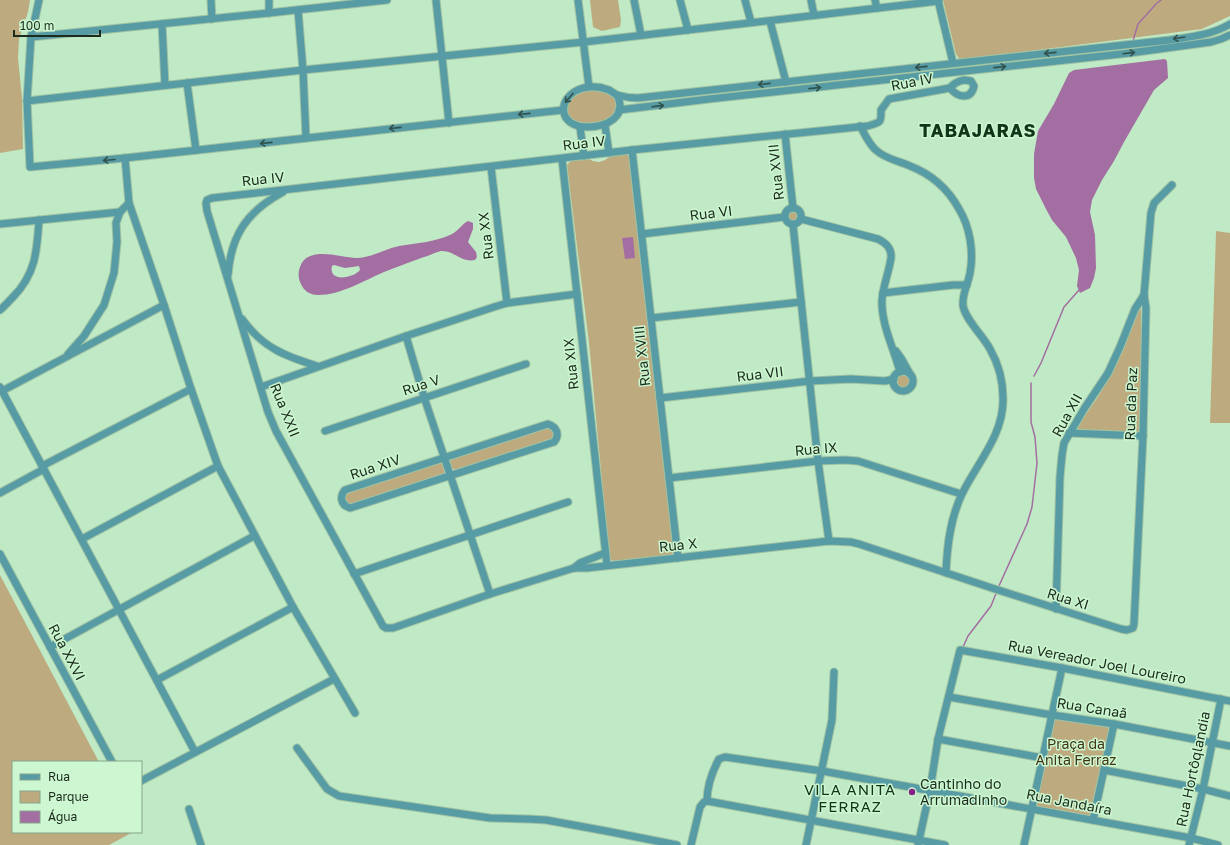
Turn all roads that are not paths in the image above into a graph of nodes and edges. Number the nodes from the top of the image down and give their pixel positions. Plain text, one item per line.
1 (39, 0) edge
2 (211, 0) edge
3 (269, 0) edge
4 (388, 0) edge
5 (436, 0) edge
6 (578, 0) edge
7 (634, 0) edge
8 (680, 0) edge
9 (746, 0) edge
10 (811, 0) edge
11 (875, 0) edge
12 (938, 0) edge
13 (335, 3) edge
14 (877, 8) junction
15 (298, 10) junction
16 (269, 14) junction
17 (814, 15) junction
18 (212, 19) junction
19 (770, 21) junction
20 (751, 22) junction
21 (162, 24) junction
22 (1230, 24) edge
23 (688, 30) junction
24 (641, 35) junction
25 (1230, 35) edge
26 (1194, 36) junction
27 (31, 37) junction
28 (584, 42) junction
29 (1196, 44) junction
30 (442, 56) junction
31 (972, 61) junction
32 (949, 64) junction
33 (303, 70) junction
34 (973, 70) junction
35 (947, 73) junction
36 (786, 82) junction
37 (187, 83) junction
38 (164, 86) junction
39 (589, 87) junction
40 (950, 88) dead end
41 (617, 95) junction
42 (27, 101) junction
43 (563, 110) junction
44 (620, 110) junction
45 (449, 123) junction
46 (605, 125) junction
47 (860, 126) junction
48 (580, 127) junction
49 (785, 134) junction
50 (306, 138) junction
51 (196, 150) junction
52 (632, 150) junction
53 (609, 153) junction
54 (584, 156) junction
55 (125, 158) junction
56 (562, 159) junction
57 (492, 167) junction
58 (1172, 185) dead end
59 (287, 190) junction
60 (129, 202) junction
61 (206, 203) joint
62 (792, 208) junction
63 (120, 212) junction
64 (784, 217) junction
65 (800, 219) junction
66 (39, 220) junction
67 (0, 224) edge
68 (793, 225) junction
69 (642, 234) junction
70 (228, 279) junction
71 (966, 285) junction
72 (883, 293) junction
73 (577, 294) junction
74 (1144, 295) junction
75 (801, 302) junction
76 (507, 303) junction
77 (164, 305) junction
78 (0, 310) edge
79 (239, 314) junction
80 (651, 318) junction
81 (406, 336) junction
82 (892, 346) junction
83 (64, 358) junction
84 (526, 364) dead end
85 (318, 366) junction
86 (900, 372) junction
87 (910, 374) junction
88 (894, 379) junction
89 (864, 380) junction
90 (810, 381) junction
91 (261, 387) junction
92 (897, 388) junction
93 (1, 389) edge
94 (191, 389) junction
95 (424, 397) junction
96 (660, 398) junction
97 (325, 431) dead end
98 (1070, 433) junction
99 (1143, 436) junction
100 (444, 458) junction
101 (818, 461) junction
102 (218, 466) junction
103 (43, 468) junction
104 (450, 476) junction
105 (669, 478) junction
106 (0, 493) edge
107 (962, 494) junction
108 (568, 502) dead end
109 (470, 535) junction
110 (254, 536) junction
111 (82, 539) junction
112 (829, 541) junction
113 (606, 553) junction
114 (0, 554) edge
115 (678, 558) junction
116 (607, 566) junction
117 (574, 568) junction
118 (946, 573) junction
119 (354, 574) junction
120 (997, 590) joint
121 (490, 594) junction
122 (293, 608) junction
123 (119, 609) junction
124 (1056, 609) junction
125 (375, 613) joint
126 (1130, 629) joint
127 (50, 647) junction
128 (1062, 668) junction
129 (834, 672) dead end
130 (334, 678) junction
131 (157, 680) junction
132 (949, 697) junction
133 (1221, 699) junction
134 (1230, 701) edge
135 (355, 713) dead end
136 (1052, 715) junction
137 (1114, 724) junction
138 (938, 740) junction
139 (1212, 742) junction
140 (1230, 746) edge
141 (297, 748) dead end
142 (195, 752) junction
143 (1043, 758) junction
144 (111, 761) edge
145 (1104, 770) junction
146 (822, 771) junction
147 (142, 780) edge
148 (1203, 789) junction
149 (930, 790) junction
150 (1230, 796) edge
151 (709, 801) junction
152 (189, 809) dead end
153 (1032, 809) junction
154 (811, 820) junction
155 (1093, 820) junction
156 (1190, 841) edge
157 (919, 842) edge
158 (201, 845) edge
159 (677, 845) edge
160 (691, 845) edge
161 (806, 845) edge
162 (945, 845) edge
163 (1024, 845) edge
164 (1218, 845) edge

1 - 27 street
2 - 18 street
3 - 16 street
4 - 13 street
5 - 30 street
6 - 28 street
7 - 24 street
8 - 23 street
9 - 20 street
10 - 17 street
11 - 14 street
12 - 14 street
12 - 32 street
13 - 15 street
14 - 17 street
15 - 16 street
15 - 33 street
16 - 18 street
17 - 19 street
18 - 21 street
19 - 20 street
19 - 36 street
20 - 23 street
21 - 27 street
21 - 38 street
22 - 26 street
23 - 24 street
24 - 28 street
25 - 29 street
26 - 29 street
26 -> 31 street
27 - 42 street
28 - 30 street
28 - 39 street
34 -> 29 street
30 - 33 street
30 - 45 street
31 - 32 street
31 - 34 street
32 - 35 street
32 -> 36 street
33 - 37 street
33 - 50 street
34 - 35 street
44 -> 35 street
36 -> 41 street
37 - 38 street
37 - 51 street
38 - 42 street
39 - 41 street
39 -> 43 street
40 - 47 street, Rua IV
41 - 44 street
55 -> 42 street
43 -> 45 street
43 - 48 street
44 - 46 street
45 -> 50 street
46 - 48 street
46 - 53 street
47 - 49 street, Rua IV
47 - 71 street
48 - 54 street
49 - 52 street, Rua IV
49 - 62 street, Rua XVII
50 -> 51 street
51 - 55 street
52 - 53 street, Rua IV
52 - 69 street, Rua XVIII
53 - 54 street, Rua IV
54 - 56 street, Rua IV
55 - 60 street
56 - 57 street, Rua IV
56 - 73 street, Rua XIX
57 - 59 street, Rua IV
57 - 76 street, Rua XX
58 - 74 street, Rua da Paz
59 - 61 street, Rua IV
59 - 70 street
60 - 63 street
60 - 77 street
61 - 70 street, Rua XXII
62 - 64 street, Rua XVII
62 - 65 street, Rua XVII
63 - 66 street
63 - 83 street
64 - 68 street, Rua XVII
64 - 69 street, Rua VI
65 - 68 street
65 - 72 street
66 - 67 street
66 - 78 street
68 - 75 street
69 - 80 street, Rua XVIII
70 - 79 street, Rua XXII
71 - 72 street
71 - 107 street
72 - 82 street
73 - 76 street
73 - 113 street, Rua XIX
74 - 98 street, Rua XII
74 - 99 street, Rua da Paz
75 - 80 street
75 - 90 street
76 - 81 street
77 - 83 street
77 - 94 street
79 - 85 street
79 - 91 street, Rua XXII
80 - 96 street, Rua XVIII
81 - 85 street
81 - 95 street
82 - 86 street
82 - 87 street
83 - 93 street
84 - 95 street, Rua V
85 - 91 street
86 - 87 street
86 - 88 street
87 - 92 street
88 - 89 street
88 - 92 street
89 - 90 street, Rua VII
89 - 92 street
90 - 96 street, Rua VII
90 - 101 street
91 - 119 street, Rua XXII
93 - 103 street
94 - 102 street
94 - 103 street
95 - 97 street, Rua V
95 - 100 street
96 - 105 street, Rua XVIII
98 - 99 street
98 - 124 street, Rua XII
99 - 126 street, Rua da Paz
100 - 104 street
100 - 104 street, Rua XIV
100 - 104 street, Rua XIV
101 - 105 street, Rua IX
101 - 107 street, Rua IX
101 - 112 street
102 - 110 street
102 - 111 street
103 - 106 street
103 - 111 street
104 - 109 street
105 - 115 street, Rua XVIII
107 - 118 street
108 - 109 street
109 - 119 street
109 - 121 street
110 - 122 street
110 - 123 street
111 - 123 street
112 - 115 street, Rua X
112 - 118 street, Rua X
113 - 116 street, Rua XIX
113 - 117 street
114 - 127 street, Rua XXVI
115 - 116 street, Rua X
116 - 117 street, Rua X
117 - 121 street, Rua X
118 - 120 street, Rua X
119 - 125 street, Rua XXII
120 - 124 street, Rua XI
121 - 125 street, Rua X
122 - 130 street
122 - 131 street
123 - 127 street
123 - 131 street
124 - 126 street, Rua XI
127 - 144 street, Rua XXVI
128 - 132 street, Rua Vereador Joel Loureiro
128 - 133 street, Rua Vereador Joel Loureiro
128 - 136 street
129 - 146 street
130 - 135 street
130 - 142 street
131 - 142 street
132 - 136 street, Rua Canaã
132 - 138 street
133 - 134 street, Rua Vereador Joel Loureiro
133 - 139 street, Rua Hortôqlandia
136 - 137 street, Rua Canaã
136 - 143 street
137 - 139 street, Rua Canaã
137 - 145 street
138 - 143 street
138 - 149 street
139 - 140 street, Rua Canaã
139 - 148 street, Rua Hortôqlandia
141 - 159 street
142 - 147 street
143 - 153 street
145 - 148 street
145 - 155 street
146 - 149 street, Rua Jandaíra
146 - 151 street, Rua Jandaíra
146 - 154 street
148 - 150 street
148 - 156 street, Rua Hortôqlandia
149 - 153 street, Rua Jandaíra
149 - 157 street
151 - 154 street
151 - 160 street
152 - 158 street
153 - 155 street, Rua Jandaíra
153 - 163 street
154 - 157 street
154 - 161 street
155 - 156 street, Rua Jandaíra
156 - 164 street, Rua Jandaíra
157 - 162 street

